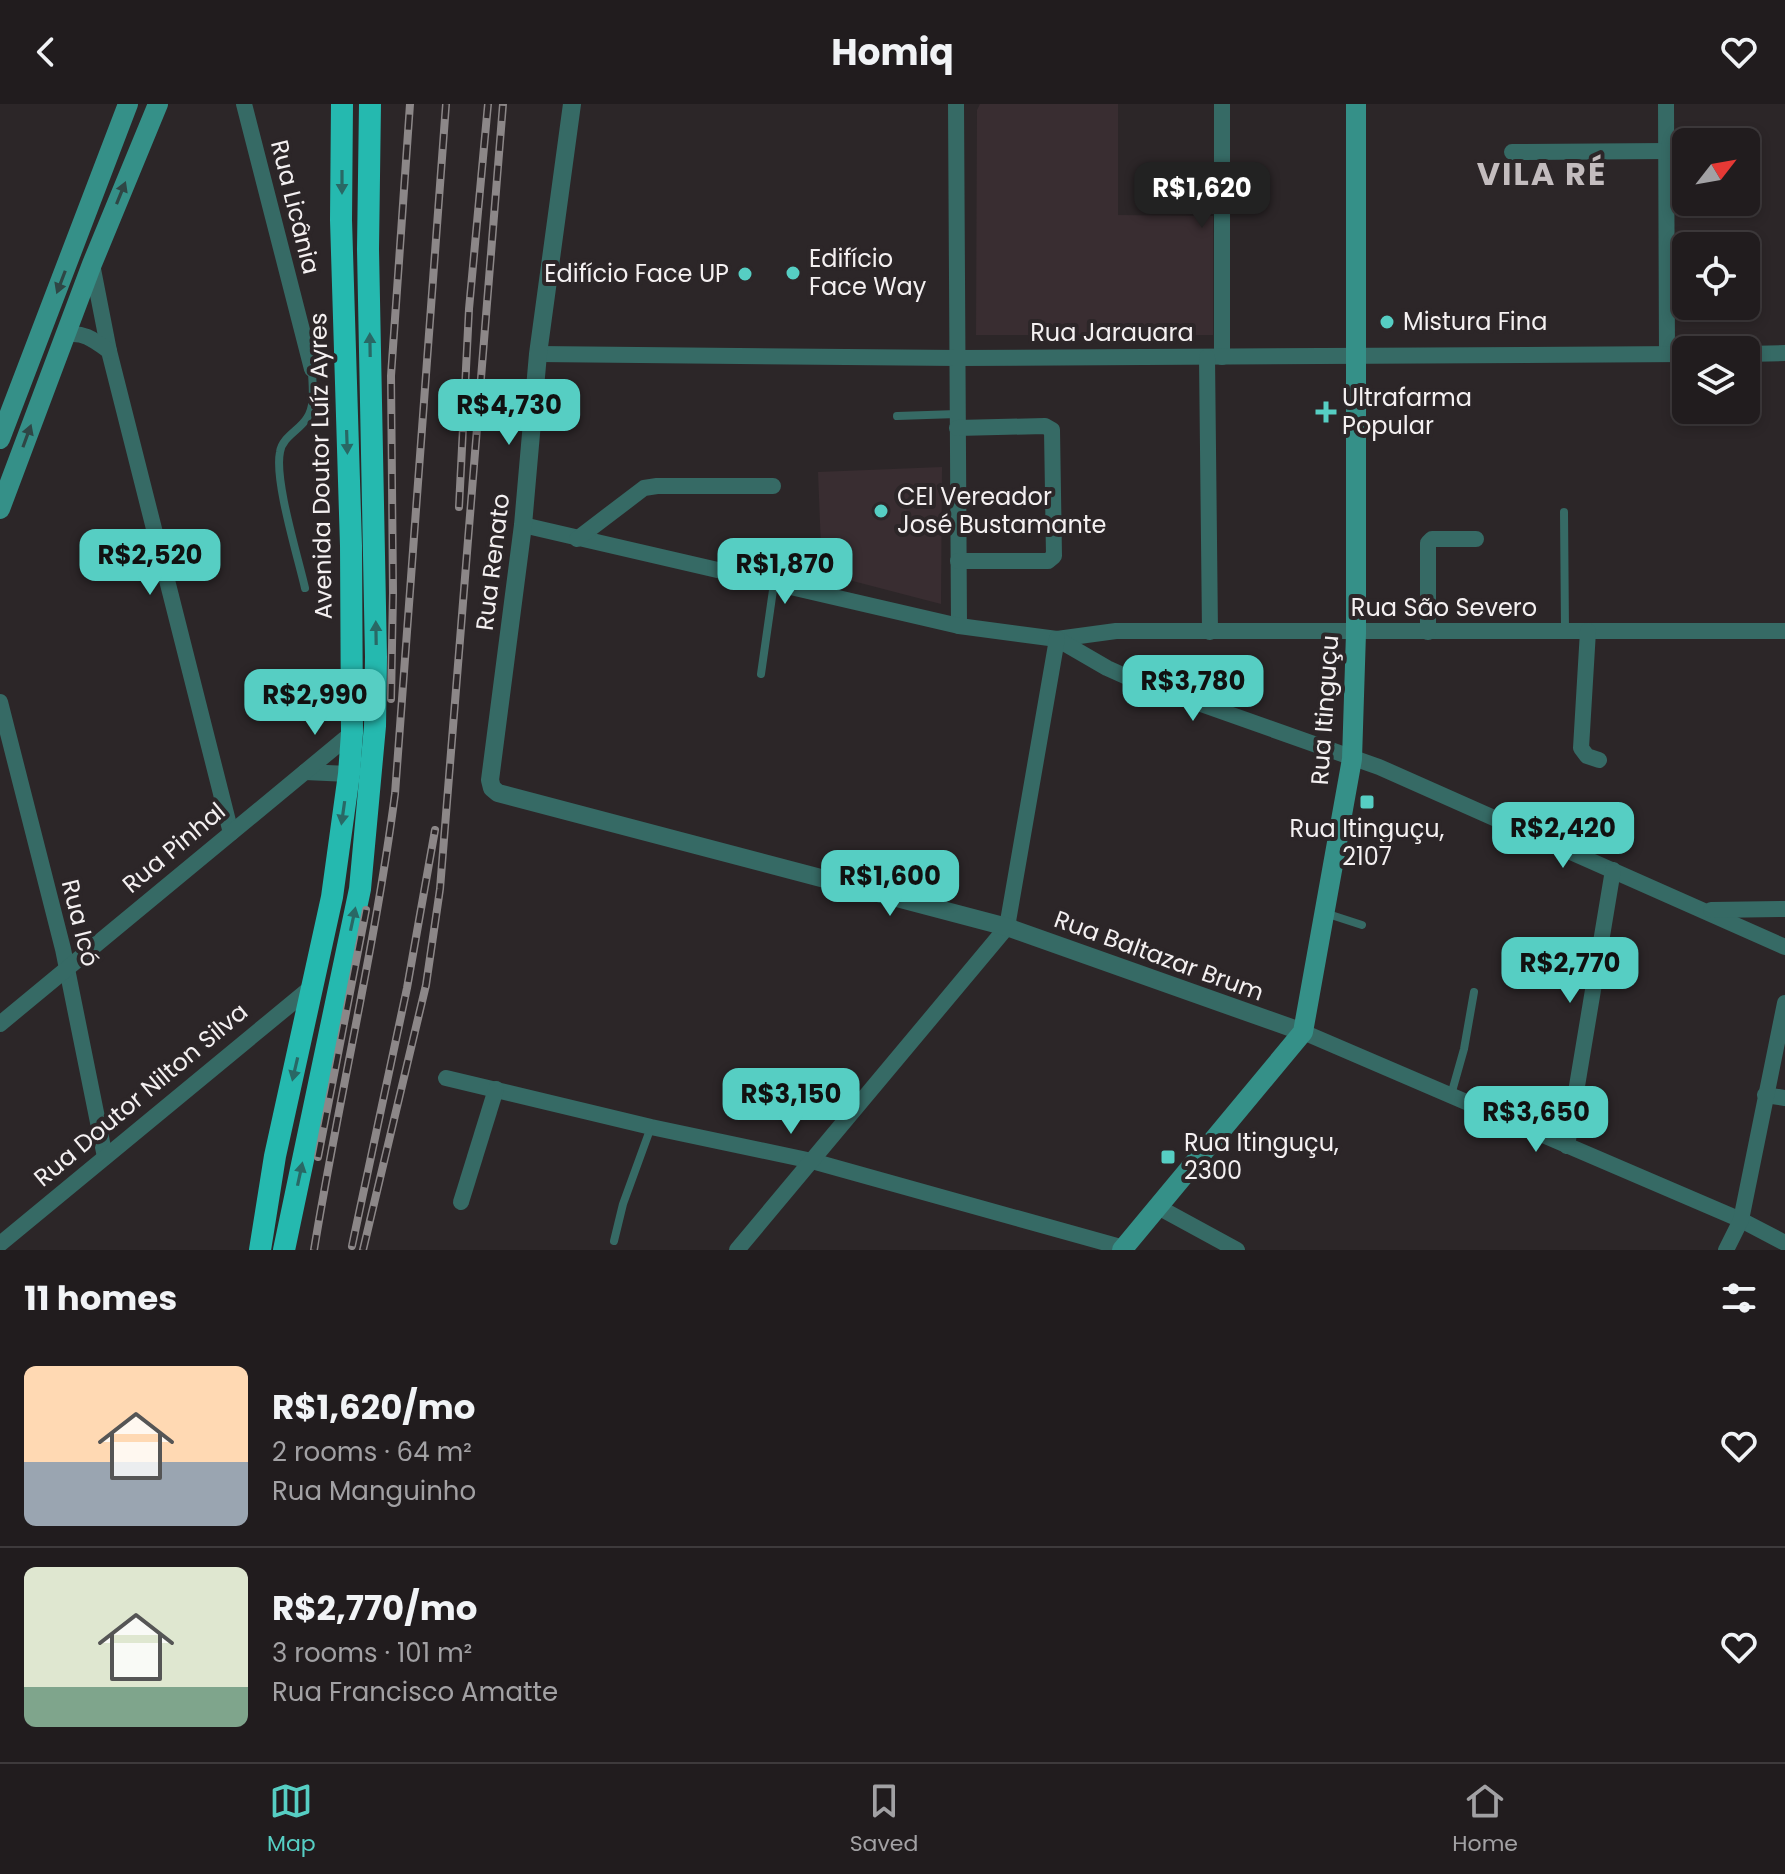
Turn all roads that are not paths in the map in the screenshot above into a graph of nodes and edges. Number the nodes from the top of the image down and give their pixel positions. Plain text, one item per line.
1 (128, 104) edge
2 (158, 104) edge
3 (244, 104) edge
4 (342, 104) edge
5 (370, 104) edge
6 (572, 104) edge
7 (956, 104) edge
8 (1222, 104) edge
9 (1356, 104) edge
10 (1666, 104) edge
11 (1667, 151) junction
12 (1512, 152) dead end
13 (92, 264) junction
14 (65, 335) junction
15 (109, 351) junction
16 (1785, 353) edge
17 (538, 354) junction
18 (1667, 354) junction
19 (1672, 354) edge
20 (1760, 354) edge
21 (1354, 356) junction
22 (1215, 357) junction
23 (958, 358) junction
24 (312, 369) joint
25 (5, 412) edge
26 (897, 416) dead end
27 (957, 421) junction
28 (0, 439) edge
29 (773, 486) dead end
30 (0, 509) edge
31 (1564, 512) dead end
32 (523, 525) junction
33 (577, 539) junction
34 (1476, 539) dead end
35 (958, 561) junction
36 (774, 583) junction
37 (305, 588) dead end
38 (959, 626) junction
39 (1565, 631) junction
40 (1588, 631) junction
41 (1785, 631) edge
42 (1210, 632) junction
43 (1428, 632) junction
44 (1356, 633) junction
45 (1057, 639) junction
46 (761, 674) dead end
47 (0, 702) edge
48 (352, 733) junction
49 (1352, 759) junction
50 (1599, 760) dead end
51 (305, 772) junction
52 (349, 774) junction
53 (492, 788) joint
54 (231, 833) junction
55 (1613, 870) junction
56 (1785, 909) edge
57 (1705, 910) junction
58 (1324, 912) junction
59 (1362, 925) dead end
60 (1007, 927) junction
61 (1785, 947) edge
62 (66, 968) junction
63 (314, 985) junction
64 (1474, 992) dead end
65 (1785, 1003) edge
66 (0, 1024) edge
67 (1303, 1032) junction
68 (446, 1078) dead end
69 (496, 1089) junction
70 (1765, 1095) junction
71 (1450, 1096) junction
72 (1785, 1098) edge
73 (651, 1127) junction
74 (1567, 1146) junction
75 (105, 1157) junction
76 (812, 1161) junction
77 (461, 1202) dead end
78 (1158, 1207) junction
79 (1741, 1220) junction
80 (614, 1241) dead end
81 (1785, 1243) edge
82 (0, 1244) edge
83 (1123, 1249) edge
84 (260, 1250) edge
85 (284, 1250) edge
86 (737, 1250) edge
87 (1237, 1250) edge
88 (1726, 1250) edge

1 -> 25 main road
13 -> 2 main road
3 - 24 street, Rua Licânia
4 -> 48 highway, Avenida Doutor Luíz Ayres
85 -> 5 highway
6 - 17 street, Rua Renato
7 - 23 street
8 - 22 street
9 - 21 main road, Rua Itinguçu
10 - 11 street
11 - 12 street
11 - 18 street
13 - 14 main road
13 - 15 street
14 - 15 street
30 -> 14 main road
15 - 54 street
16 - 20 street
17 - 23 street, Rua Jarauara
17 - 32 street, Rua Renato
18 - 19 street, Rua Jarauara
18 - 21 street, Rua Jarauara
21 - 22 street, Rua Jarauara
21 - 44 main road, Rua Itinguçu
22 - 23 street, Rua Jarauara
22 - 42 street
23 - 27 street
24 - 37 lane
25 - 28 main road
26 - 27 lane
27 - 35 street
27 - 35 street
29 - 33 street
31 - 39 lane
32 - 33 street
32 - 53 street, Rua Renato
33 - 36 street
34 - 43 street
35 - 38 street
36 - 38 street
36 - 46 lane
38 - 45 street
39 - 40 street, Rua São Severo
39 - 43 street, Rua São Severo
40 - 41 street, Rua São Severo
40 - 50 street
42 - 44 street, Rua São Severo
42 - 45 street, Rua São Severo
43 - 44 street, Rua São Severo
44 - 49 main road, Rua Itinguçu
45 - 49 street
45 - 60 street
47 - 62 street, Rua Icó
48 - 51 street, Rua Pinhal
48 - 52 highway, Avenida Doutor Luíz Ayres
49 - 55 street
49 - 58 main road, Rua Itinguçu
51 - 52 street
51 - 54 street, Rua Pinhal
52 -> 63 highway, Avenida Doutor Luíz Ayres
53 - 60 street, Rua Baltazar Brum
54 - 62 street, Rua Pinhal
55 - 57 street
55 - 74 street
56 - 57 street
57 - 61 street
58 - 59 lane
58 - 67 main road, Rua Itinguçu
60 - 67 street, Rua Baltazar Brum
60 - 76 street
62 - 66 street, Rua Pinhal
62 - 75 street, Rua Icó
63 - 75 street, Rua Doutor Nilton Silva
63 -> 84 highway, Avenida Doutor Luíz Ayres
64 - 71 lane
65 - 70 street
67 - 71 street, Rua Baltazar Brum
67 - 78 main road, Rua Itinguçu
68 - 69 street
69 - 73 street
69 - 77 street
70 - 72 street
70 - 79 street
71 - 74 street, Rua Baltazar Brum
73 - 76 street
73 - 80 lane
74 - 79 street, Rua Baltazar Brum
75 - 82 street, Rua Doutor Nilton Silva
76 - 83 street
76 - 86 street
78 - 83 main road, Rua Itinguçu
78 - 87 street
79 - 81 street, Rua Baltazar Brum
79 - 88 street

